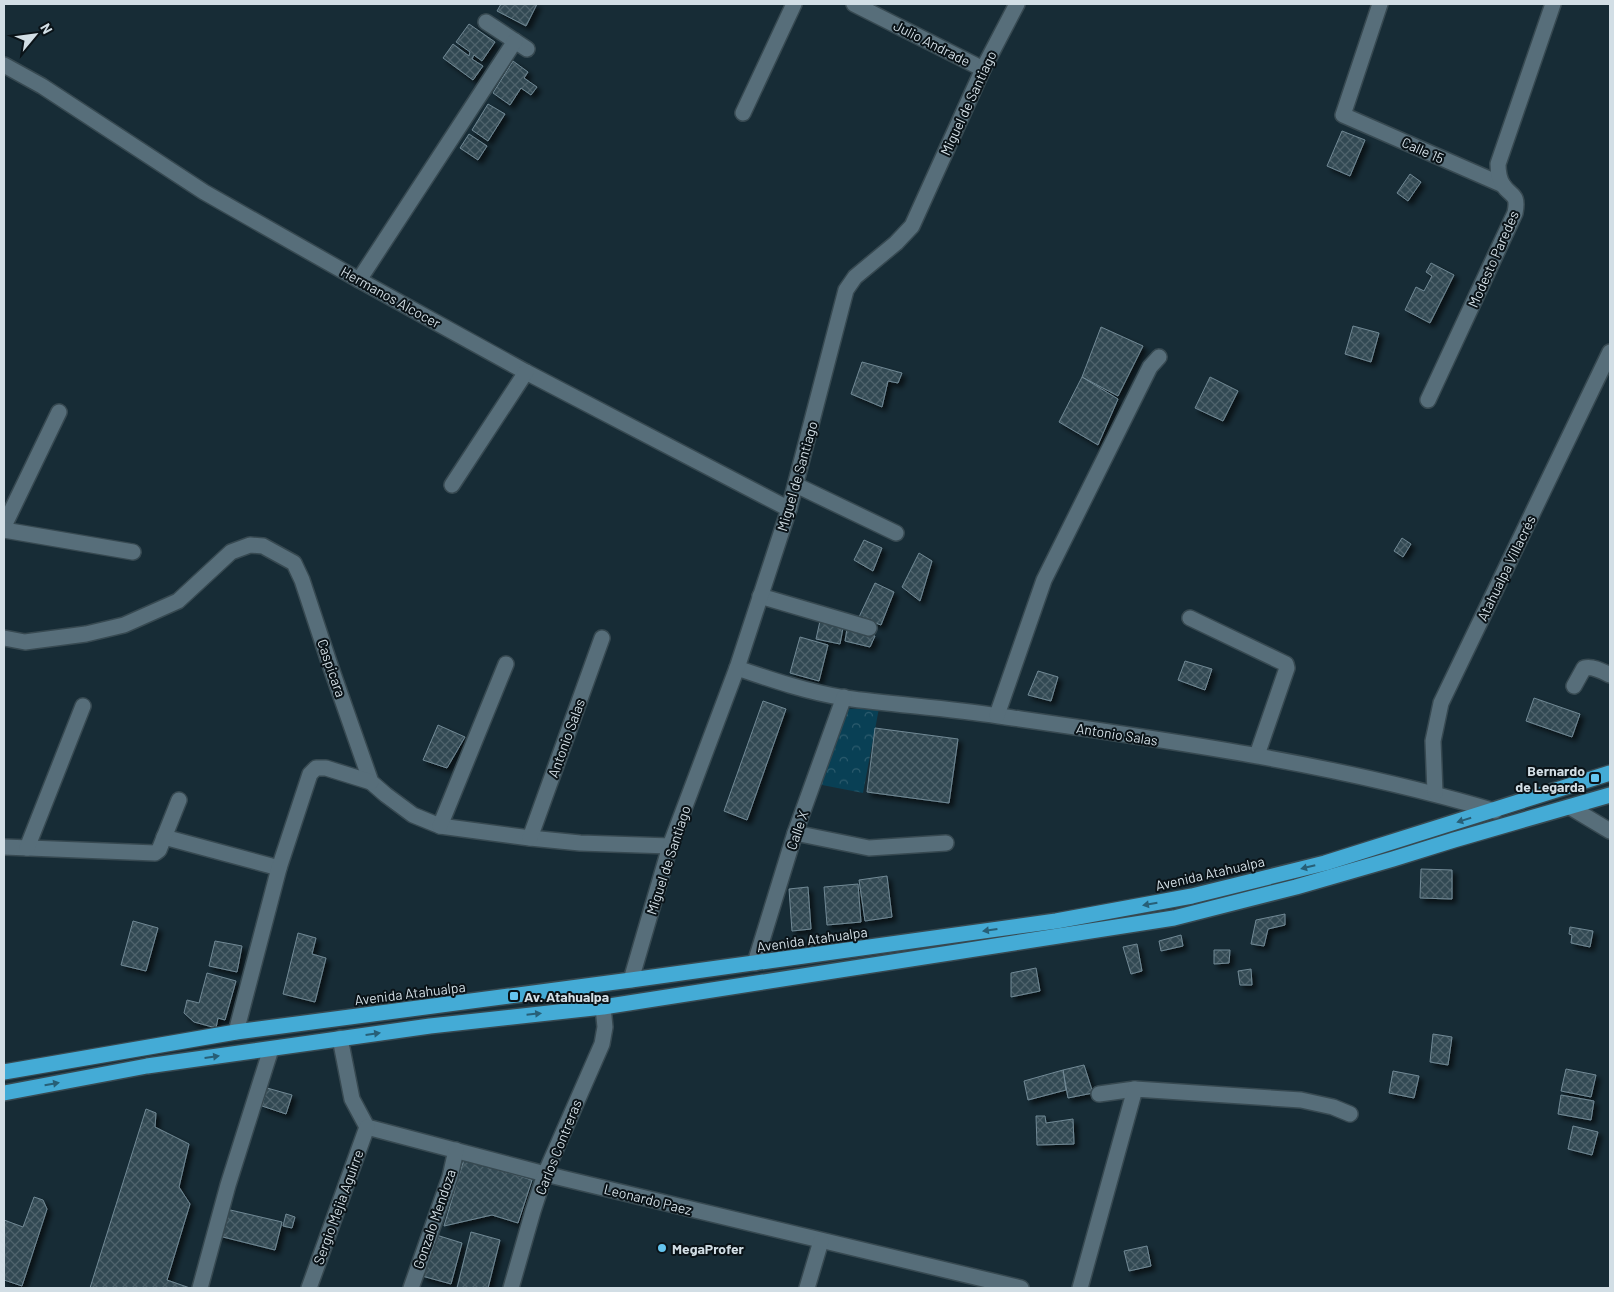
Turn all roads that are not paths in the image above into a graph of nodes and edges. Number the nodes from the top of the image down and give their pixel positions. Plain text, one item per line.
1 (794, 4) edge
2 (854, 4) edge
3 (1017, 4) edge
4 (1380, 4) edge
5 (1553, 4) edge
6 (486, 22) dead end
7 (4, 65) edge
8 (983, 69) junction
9 (743, 113) dead end
10 (1503, 185) junction
11 (359, 280) junction
12 (1610, 352) edge
13 (1160, 358) dead end
14 (526, 372) junction
15 (1428, 400) dead end
16 (59, 412) dead end
17 (452, 485) dead end
18 (796, 485) junction
19 (789, 509) junction
20 (4, 528) edge
21 (896, 533) dead end
22 (133, 552) dead end
23 (760, 596) junction
24 (1190, 618) dead end
25 (869, 628) dead end
26 (4, 638) edge
27 (602, 638) dead end
28 (506, 664) dead end
29 (737, 668) junction
30 (1610, 675) edge
31 (1574, 686) dead end
32 (844, 697) junction
33 (83, 706) dead end
34 (997, 715) junction
35 (1257, 755) junction
36 (1610, 773) edge
37 (371, 782) junction
38 (1435, 793) junction
39 (1610, 795) edge
40 (180, 800) dead end
41 (1570, 807) junction
42 (1495, 810) junction
43 (440, 826) junction
44 (1610, 832) edge
45 (795, 833) junction
46 (164, 837) junction
47 (530, 838) junction
48 (946, 843) dead end
49 (670, 846) junction
50 (4, 847) edge
51 (27, 848) junction
52 (279, 868) junction
53 (755, 963) junction
54 (631, 980) junction
55 (603, 1007) junction
56 (236, 1032) junction
57 (340, 1038) junction
58 (271, 1049) junction
59 (4, 1072) edge
60 (1135, 1089) junction
61 (4, 1093) edge
62 (1099, 1094) dead end
63 (1350, 1114) dead end
64 (367, 1127) junction
65 (456, 1150) junction
66 (545, 1174) junction
67 (822, 1241) junction
68 (200, 1288) edge
69 (309, 1288) edge
70 (410, 1288) edge
71 (511, 1288) edge
72 (807, 1288) edge
73 (1021, 1288) edge
74 (1080, 1288) edge

1 - 9 street
2 - 8 street, Julio Andrade
3 - 8 street, Miguel de Santiago
4 - 10 street, Calle 15
5 - 10 street, Modesto Paredes
6 - 11 street
7 - 11 street, Hermanos Alcocer
8 - 18 street, Miguel de Santiago
10 - 15 street, Modesto Paredes
11 - 14 street, Hermanos Alcocer
12 - 38 street, Atahualpa Villacrés
13 - 34 street
14 - 17 street
14 - 19 street, Hermanos Alcocer
16 - 20 street
18 - 19 street, Miguel de Santiago
18 - 21 street
19 - 23 street, Miguel de Santiago
20 - 22 street
23 - 25 street
23 - 29 street, Miguel de Santiago
24 - 35 street
26 - 37 street, Caspicara
27 - 47 street, Antonio Salas
28 - 43 street
29 - 32 street, Antonio Salas
29 - 49 street, Miguel de Santiago
30 - 31 street
32 - 34 street, Antonio Salas
32 - 45 street, Calle X
33 - 51 street
34 - 35 street, Antonio Salas
35 - 38 street, Antonio Salas
36 - 42 highway, Avenida Atahualpa
37 - 43 street
37 - 52 street
38 - 42 street, Antonio Salas
39 - 41 highway
40 - 46 street
41 - 44 street
41 - 55 highway
42 -> 53 highway, Avenida Atahualpa
43 - 47 street
45 - 48 street
45 - 53 street, Calle X
46 - 51 street
46 - 52 street
47 - 49 street
49 - 54 street, Miguel de Santiago
50 - 51 street
52 - 56 street
53 - 54 highway, Avenida Atahualpa
54 - 56 highway, Avenida Atahualpa
57 -> 55 highway
55 - 66 street, Carlos Contreras
56 - 59 highway, Avenida Atahualpa
57 - 58 highway
57 - 64 street
61 -> 58 highway
58 - 68 street
60 - 62 street
60 - 63 street
60 - 74 street
64 - 65 street, Leonardo Paez
64 - 69 street, Sergio Mejia Aguirre
65 - 66 street, Leonardo Paez
65 - 70 street, Gonzalo Mendoza
66 - 67 street, Leonardo Paez
66 - 71 street, Carlos Contreras
67 - 72 street
67 - 73 street, Leonardo Paez

